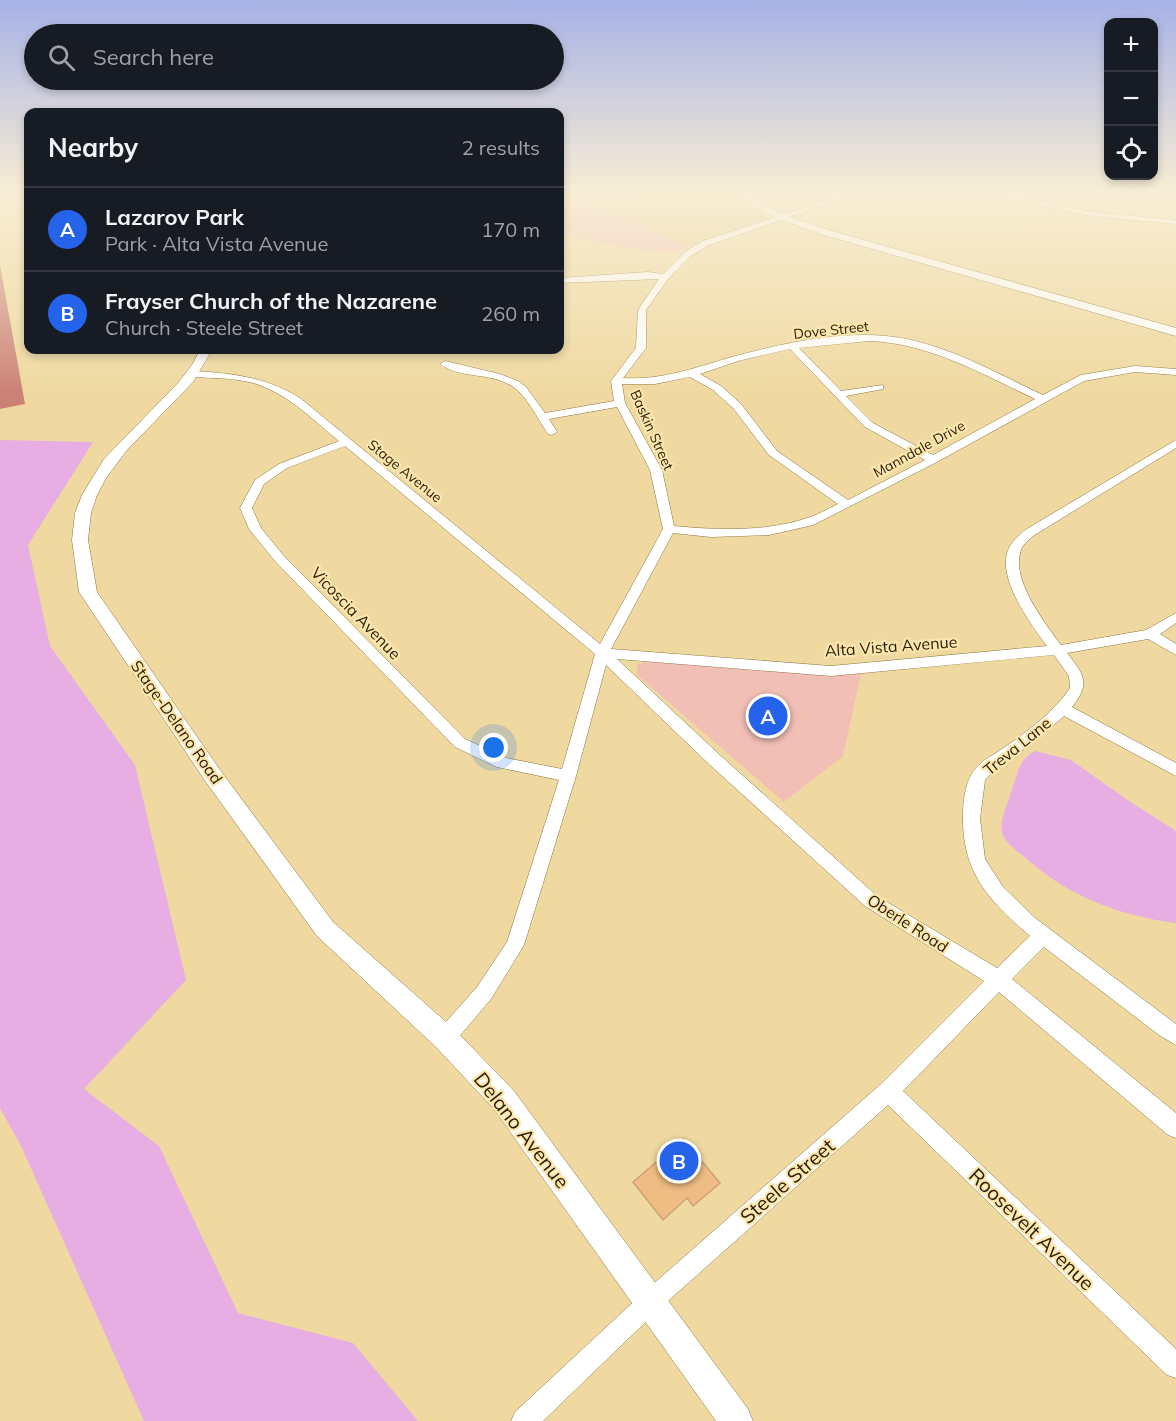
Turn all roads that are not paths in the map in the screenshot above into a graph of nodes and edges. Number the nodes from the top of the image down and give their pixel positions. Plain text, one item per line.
1 (681, 261) edge
2 (928, 261) edge
3 (665, 277) junction
4 (564, 280) edge
5 (1176, 332) edge
6 (793, 347) junction
7 (204, 354) edge
8 (445, 364) dead end
9 (1176, 372) edge
10 (192, 374) junction
11 (693, 374) junction
12 (616, 381) junction
13 (879, 387) dead end
14 (839, 394) junction
15 (1041, 398) junction
16 (620, 403) junction
17 (542, 417) junction
18 (552, 432) dead end
19 (346, 441) junction
20 (1176, 442) edge
21 (933, 460) junction
22 (847, 505) junction
23 (669, 529) junction
24 (1176, 617) edge
25 (1150, 634) junction
26 (1059, 650) junction
27 (1176, 650) edge
28 (602, 653) junction
29 (1062, 708) junction
30 (1176, 770) edge
31 (568, 776) junction
32 (1043, 935) junction
33 (998, 980) junction
34 (1176, 1036) edge
35 (446, 1038) junction
36 (888, 1091) junction
37 (1176, 1127) edge
38 (651, 1301) junction
39 (1176, 1366) edge
40 (524, 1421) edge
41 (736, 1421) edge

1 - 3 street, Baskin Street
2 - 5 main road
3 - 4 street
3 - 12 street, Baskin Street
6 - 11 street, Dove Street
6 - 14 street
6 - 15 street, Dove Street
7 - 10 main road
8 - 17 street
9 - 15 street, Manndale Drive
10 - 19 street, Stage Avenue
10 - 35 main road, Stage-Delano Road
11 - 12 street, Dove Street
11 - 22 street
12 - 16 street, Baskin Street
13 - 14 street
14 - 21 street
15 - 21 street, Manndale Drive
16 - 17 street
16 - 23 street, Baskin Street
17 - 18 street
19 - 28 street, Stage Avenue
19 - 31 street, Vicoscia Avenue
20 - 26 street, Treva Lane
21 - 22 street, Manndale Drive
22 - 23 street, Manndale Drive
23 - 28 street
24 - 25 street, Alta Vista Avenue
25 - 26 street, Alta Vista Avenue
25 - 27 street
26 - 28 street, Alta Vista Avenue
26 - 29 street, Treva Lane
28 - 31 street
28 - 33 street, Oberle Road
29 - 30 street
29 - 32 street, Treva Lane
31 - 35 street
32 - 33 street, Steele Street
32 - 34 street, Treva Lane
33 - 36 street, Steele Street
33 - 37 street, Oberle Road
35 - 38 main road, Delano Avenue
36 - 38 street, Steele Street
36 - 39 street, Roosevelt Avenue
38 - 40 street, Steele Street
38 - 41 main road, Delano Avenue

